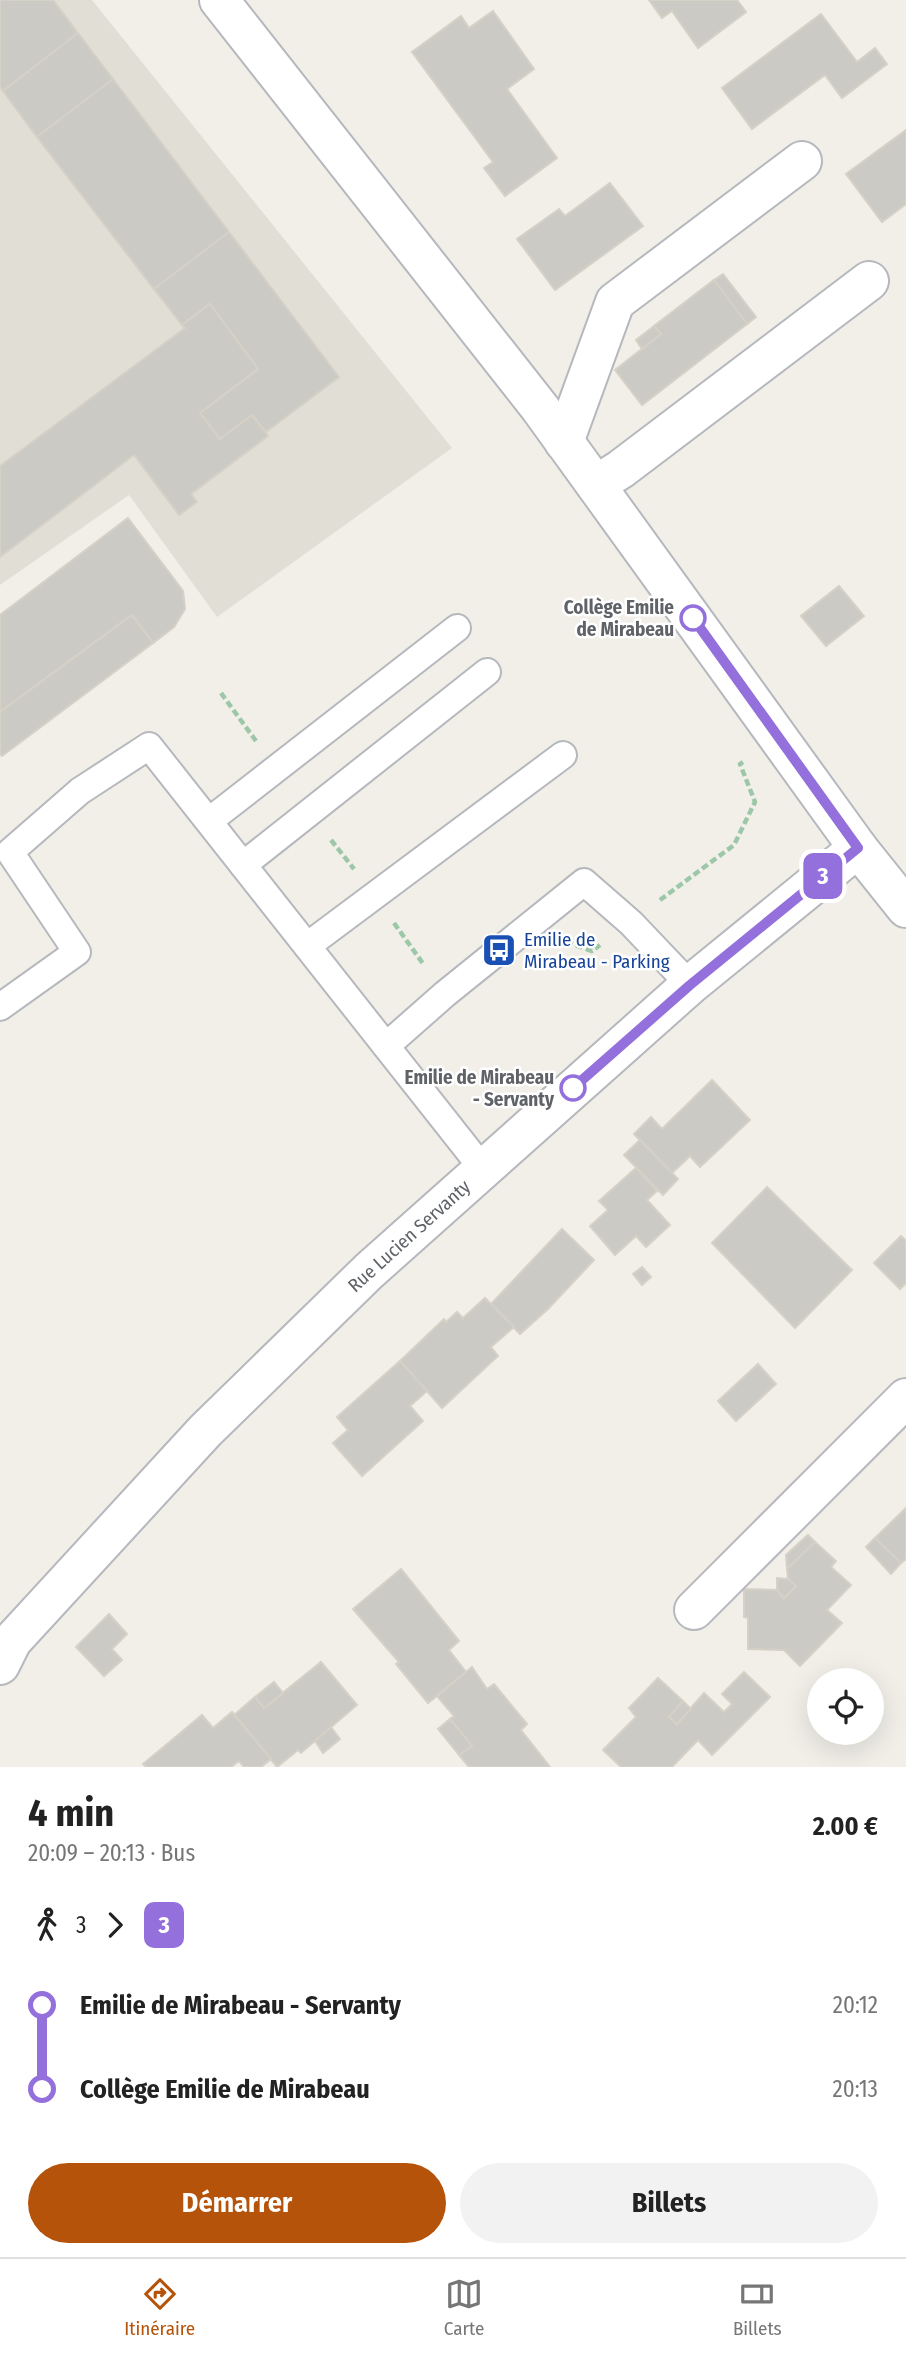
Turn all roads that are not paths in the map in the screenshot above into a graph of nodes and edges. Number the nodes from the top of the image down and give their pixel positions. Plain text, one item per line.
1 (219, 0) edge
2 (802, 161) dead end
3 (869, 281) dead end
4 (565, 442) junction
5 (596, 485) junction
6 (457, 628) dead end
7 (487, 672) dead end
8 (563, 755) dead end
9 (209, 821) junction
10 (858, 848) junction
11 (243, 865) junction
12 (906, 908) edge
13 (307, 946) junction
14 (690, 985) junction
15 (0, 1007) edge
16 (386, 1046) junction
17 (483, 1169) junction
18 (906, 1398) edge
19 (694, 1610) dead end
20 (0, 1665) edge

1 - 4 street
2 - 4 street
3 - 5 street
4 - 5 street
5 - 10 street
6 - 9 lane
7 - 11 lane
8 - 13 lane
9 - 11 lane
9 - 15 lane
10 - 12 street
10 - 14 street, Rue Lucien Servanty
11 - 13 lane
13 - 16 lane
14 - 16 lane
14 - 17 street, Rue Lucien Servanty
16 - 17 lane
17 - 20 street, Rue Lucien Servanty
18 - 19 street

